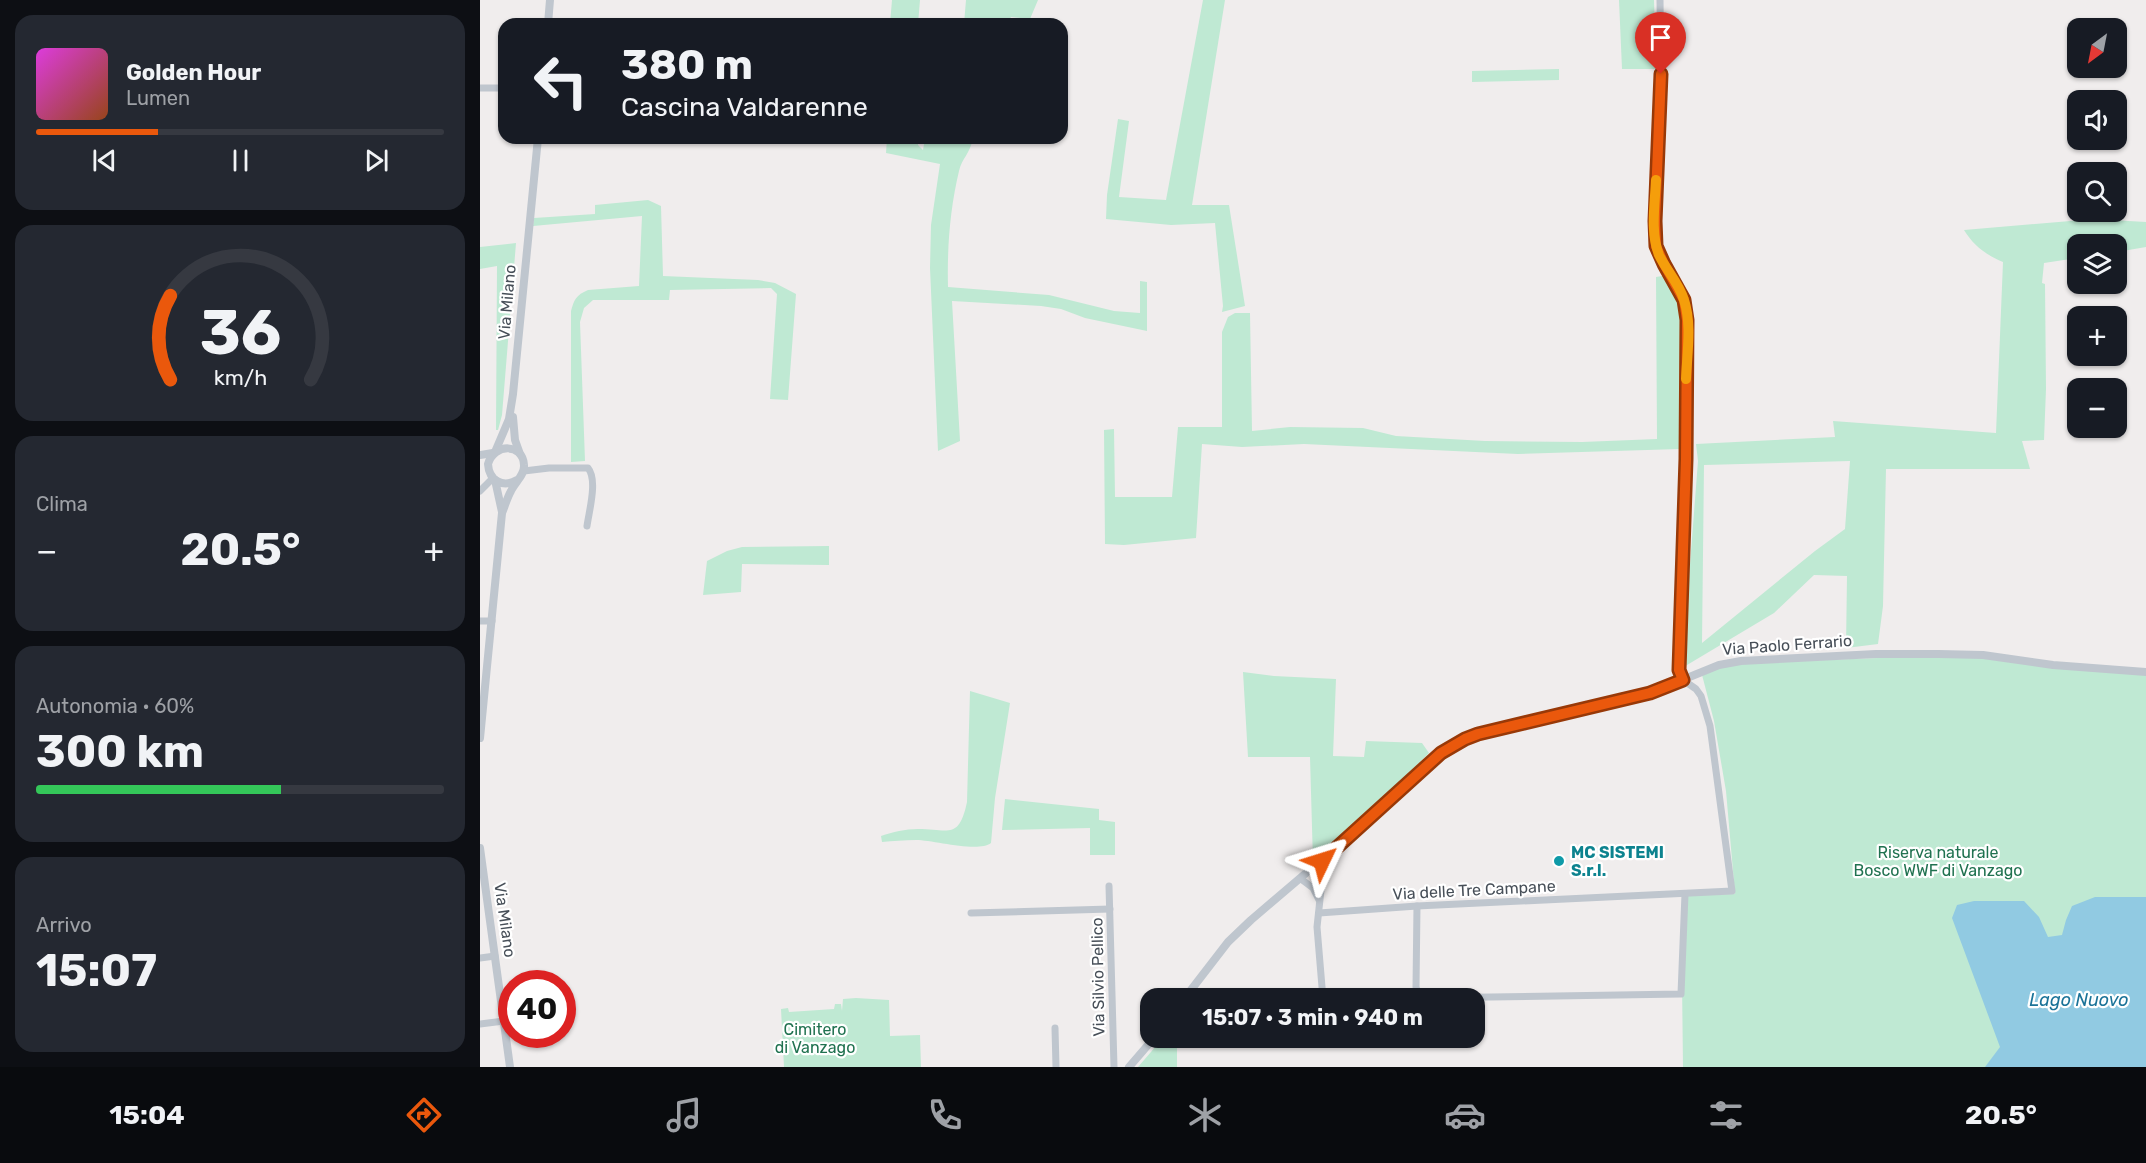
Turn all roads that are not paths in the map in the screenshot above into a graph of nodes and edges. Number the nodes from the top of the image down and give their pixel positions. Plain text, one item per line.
1 (550, 0) edge
2 (1659, 0) edge
3 (548, 18) edge
4 (480, 88) edge
5 (498, 88) edge
6 (537, 144) edge
7 (513, 394) junction
8 (494, 453) junction
9 (520, 454) junction
10 (480, 455) edge
11 (480, 467) edge
12 (524, 471) junction
13 (493, 478) junction
14 (517, 480) junction
15 (480, 492) edge
16 (502, 513) junction
17 (587, 526) dead end
18 (480, 621) edge
19 (492, 621) junction
20 (2146, 672) edge
21 (1683, 680) junction
22 (480, 738) edge
23 (480, 850) edge
24 (1315, 867) junction
25 (1301, 879) junction
26 (1109, 886) dead end
27 (1685, 894) junction
28 (1319, 900) junction
29 (1417, 906) junction
30 (1110, 909) junction
31 (971, 913) dead end
32 (1319, 913) junction
33 (495, 956) junction
34 (480, 958) edge
35 (498, 977) edge
36 (1192, 988) edge
37 (1322, 988) edge
38 (498, 1021) edge
39 (480, 1024) edge
40 (1055, 1028) dead end
41 (508, 1048) edge
42 (1145, 1048) edge
43 (1131, 1065) edge
44 (510, 1067) edge
45 (1056, 1067) edge
46 (1114, 1067) edge

1 - 3 street
2 - 21 street
4 - 5 street
6 - 7 street, Via Milano
7 - 8 street, Via Milano
7 - 9 street, Via Milano
8 - 9 street
8 - 10 street
8 - 13 street
9 - 12 street
11 - 13 street
12 - 14 street
12 - 17 street
13 - 14 street
13 - 15 street
13 - 16 street
14 - 16 street
16 - 19 street
18 - 19 street
19 - 22 street
20 - 21 street, Via Paolo Ferrario
21 - 24 street, Via Paolo Ferrario
21 - 27 street, Via delle Tre Campane
23 - 33 street, Via Milano
24 - 25 street, Via Paolo Ferrario
24 - 28 street
25 - 28 street
25 - 36 street, Via Paolo Ferrario
26 - 30 street, Via Silvio Pellico
27 - 29 street, Via delle Tre Campane
27 - 29 street
28 - 32 street
29 - 32 street, Via delle Tre Campane
30 - 31 street
30 - 46 street, Via Silvio Pellico
32 - 37 street
33 - 34 street
33 - 35 street, Via Milano
38 - 39 street
40 - 45 street
41 - 44 street, Via Milano
42 - 43 street

